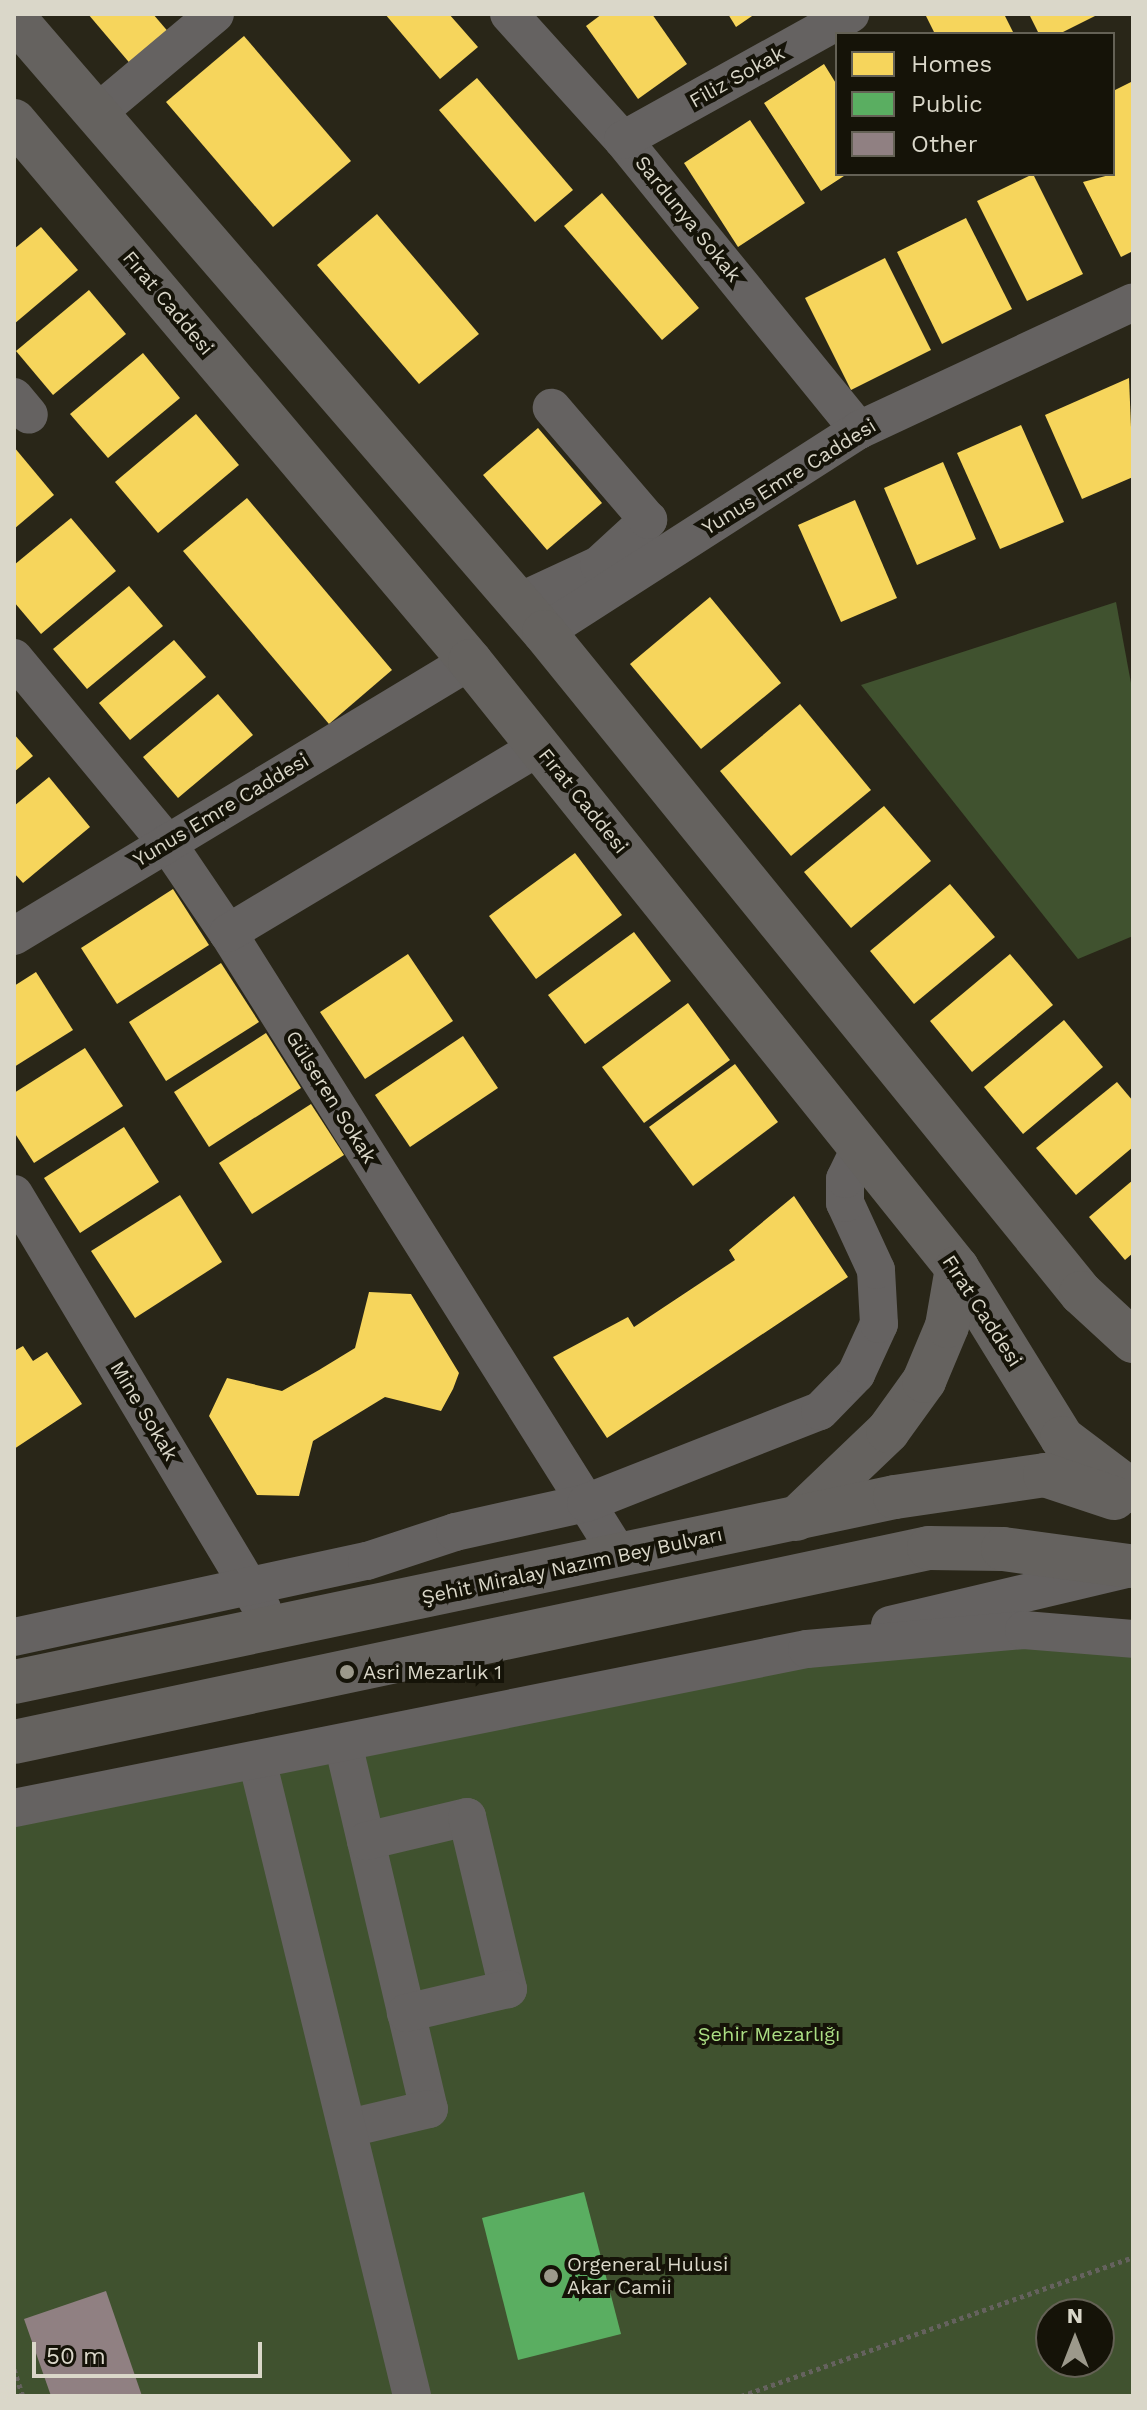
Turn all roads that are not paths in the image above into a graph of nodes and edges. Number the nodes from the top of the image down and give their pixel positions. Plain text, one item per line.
1 (215, 14) edge
2 (509, 14) edge
3 (850, 14) edge
4 (14, 18) edge
5 (97, 113) junction
6 (14, 121) edge
7 (623, 140) junction
8 (1133, 302) edge
9 (552, 408) dead end
10 (859, 430) junction
11 (532, 617) junction
12 (14, 658) edge
13 (470, 661) junction
14 (540, 746) junction
15 (167, 843) junction
16 (228, 933) junction
17 (14, 935) edge
18 (860, 1148) junction
19 (14, 1194) edge
20 (957, 1268) junction
21 (1133, 1341) edge
22 (1131, 1495) edge
23 (586, 1503) junction
24 (796, 1519) junction
25 (620, 1557) junction
26 (1131, 1570) edge
27 (249, 1588) junction
28 (273, 1628) junction
29 (14, 1637) edge
30 (1133, 1639) edge
31 (807, 1649) junction
32 (14, 1682) edge
33 (14, 1742) edge
34 (343, 1743) junction
35 (257, 1760) junction
36 (14, 1808) edge
37 (366, 1841) junction
38 (406, 2013) junction
39 (349, 2128) junction
40 (412, 2396) edge

1 - 5 street
2 - 7 street, Sardunya Sokak
3 - 7 street, Filiz Sokak
4 - 5 main road
5 - 11 main road
6 - 13 main road, Fırat Caddesi
7 - 10 street, Sardunya Sokak
8 - 10 street, Yunus Emre Caddesi
9 - 11 street
10 - 11 street, Yunus Emre Caddesi
11 - 21 main road
12 - 15 street, Gülseren Sokak
13 - 14 main road, Fırat Caddesi
13 - 15 street, Yunus Emre Caddesi
14 - 16 street
14 - 18 main road, Fırat Caddesi
15 - 16 street, Gülseren Sokak
15 - 17 street, Yunus Emre Caddesi
16 - 23 street, Gülseren Sokak
18 - 20 main road, Fırat Caddesi
18 - 23 street
19 - 27 street, Mine Sokak
20 - 22 main road, Fırat Caddesi
20 - 24 main road
22 - 24 main road, Şehit Miralay Nazım Bey Bulvarı
22 - 26 main road
23 - 25 street, Gülseren Sokak
23 - 27 street
24 - 25 main road, Şehit Miralay Nazım Bey Bulvarı
25 - 28 main road, Şehit Miralay Nazım Bey Bulvarı
26 - 31 street
26 - 33 main road
27 - 28 street, Mine Sokak
27 - 29 street
28 - 32 main road, Şehit Miralay Nazım Bey Bulvarı
30 - 31 street
31 - 34 street
34 - 35 street
34 - 37 street
35 - 36 street
35 - 39 street
37 - 38 street
37 - 38 street
38 - 39 street
39 - 40 street

